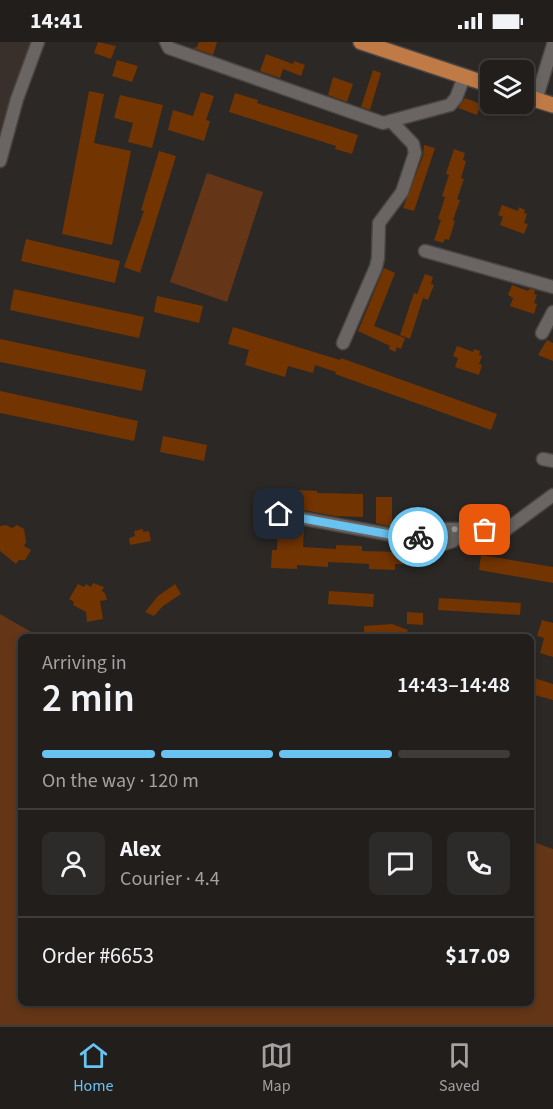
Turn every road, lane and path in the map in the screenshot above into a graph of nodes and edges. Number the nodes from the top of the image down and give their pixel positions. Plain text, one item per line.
1 (38, 42) edge
2 (166, 42) edge
3 (361, 42) edge
4 (553, 45) edge
5 (464, 77) junction
6 (480, 82) edge
7 (534, 89) edge
8 (534, 99) edge
9 (553, 105) edge
10 (391, 121) junction
11 (0, 161) edge
12 (424, 251) dead end
13 (553, 287) edge
14 (553, 312) edge
15 (542, 333) dead end
16 (343, 343) dead end
17 (553, 495) edge
18 (279, 514) dead end

1 - 11 street
2 - 10 street
3 - 5 main road
4 - 7 street
5 - 6 main road
5 - 10 street
8 - 9 main road
10 - 16 street
12 - 13 street
14 - 15 street
17 - 18 street

